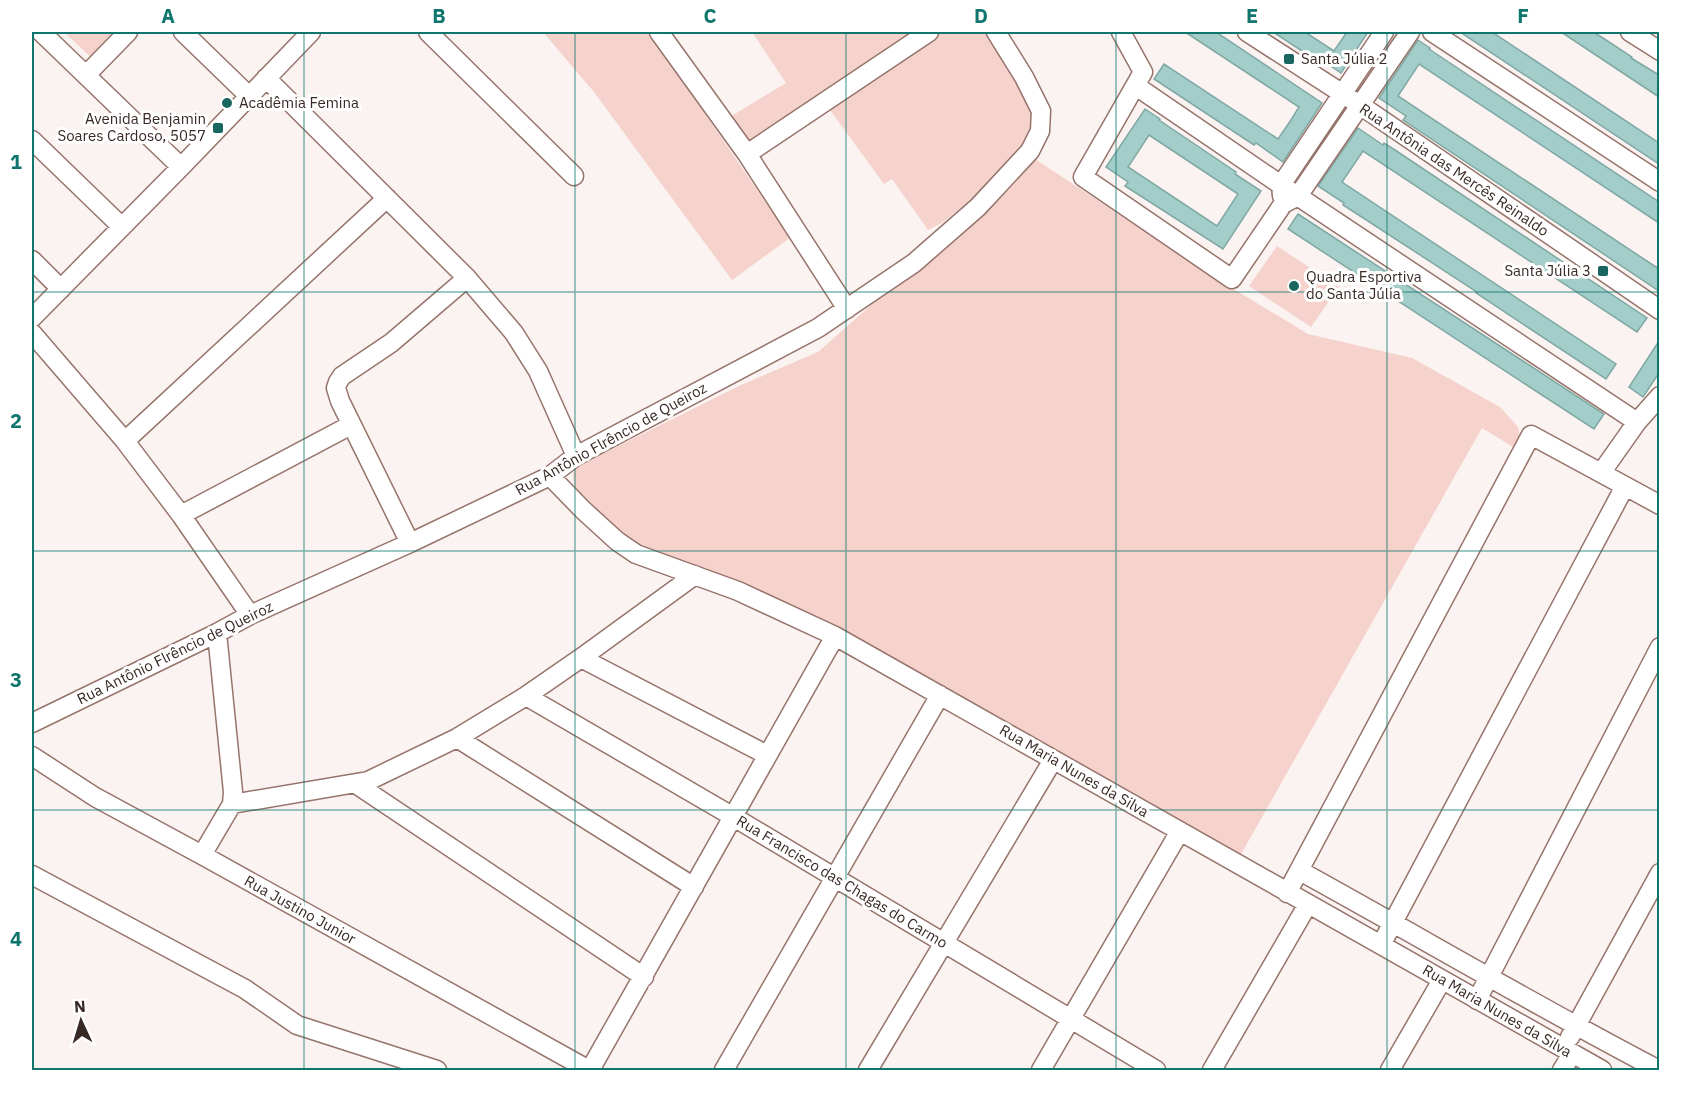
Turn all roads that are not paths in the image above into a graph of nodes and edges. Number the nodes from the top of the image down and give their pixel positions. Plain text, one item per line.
1 (41, 32) edge
2 (128, 32) edge
3 (183, 32) edge
4 (309, 32) edge
5 (429, 32) edge
6 (659, 32) edge
7 (929, 32) edge
8 (996, 32) edge
9 (1121, 32) edge
10 (1247, 32) edge
11 (1384, 32) edge
12 (1410, 32) edge
13 (1432, 32) edge
14 (1630, 32) edge
15 (1659, 51) edge
16 (86, 75) junction
17 (266, 78) junction
18 (1136, 86) junction
19 (1343, 94) junction
20 (249, 96) junction
21 (1360, 105) junction
22 (32, 140) edge
23 (747, 154) junction
24 (181, 167) junction
25 (574, 176) dead end
26 (1659, 182) edge
27 (1281, 185) junction
28 (387, 198) junction
29 (1290, 200) junction
30 (122, 227) junction
31 (32, 260) edge
32 (467, 278) junction
33 (61, 289) junction
34 (847, 309) junction
35 (1659, 310) edge
36 (32, 318) edge
37 (32, 333) edge
38 (1659, 396) edge
39 (1637, 422) junction
40 (351, 425) junction
41 (125, 441) junction
42 (576, 456) junction
43 (1601, 473) junction
44 (550, 476) junction
45 (1625, 486) junction
46 (1659, 505) edge
47 (181, 515) junction
48 (410, 543) junction
49 (695, 575) junction
50 (250, 615) junction
51 (217, 633) junction
52 (835, 636) junction
53 (1659, 647) edge
54 (582, 658) junction
55 (940, 695) junction
56 (526, 696) junction
57 (32, 723) edge
58 (457, 738) junction
59 (768, 755) junction
60 (32, 756) edge
61 (1053, 760) junction
62 (356, 784) junction
63 (232, 804) junction
64 (732, 816) junction
65 (1180, 831) junction
66 (202, 855) junction
67 (1300, 871) junction
68 (1659, 873) edge
69 (32, 875) edge
70 (835, 878) junction
71 (694, 887) junction
72 (1287, 893) junction
73 (1308, 904) junction
74 (1394, 923) junction
75 (944, 943) junction
76 (1381, 945) junction
77 (644, 977) junction
78 (1490, 977) junction
79 (1442, 980) junction
80 (1477, 1000) junction
81 (1070, 1020) junction
82 (1576, 1027) junction
83 (1568, 1052) junction
84 (570, 1065) edge
85 (437, 1071) edge
86 (589, 1071) edge
87 (724, 1071) edge
88 (868, 1071) edge
89 (1041, 1071) edge
90 (1156, 1071) edge
91 (1212, 1071) edge
92 (1390, 1071) edge
93 (1562, 1071) edge
94 (1602, 1071) edge
95 (1659, 1071) edge

1 - 16 street
2 - 16 street
3 - 20 street
4 - 17 street
5 - 25 street
6 - 23 street
7 - 23 street
8 - 34 street, Rua Antônio Flrêncio de Queiroz
9 - 18 street
10 - 19 street, Rua Antônia das Mercês Reinaldo
11 - 19 street
12 - 21 street
13 - 26 street
14 - 15 street
16 - 24 street
17 - 20 street
17 - 28 street
18 - 27 street
18 - 29 street
19 - 21 street, Rua Antônia das Mercês Reinaldo
19 - 27 street
20 - 24 street
21 - 29 street
21 - 35 street, Rua Antônia das Mercês Reinaldo
22 - 30 street
23 - 34 street
24 - 30 street
27 - 29 street
28 - 32 street
28 - 41 street
29 - 39 street
30 - 33 street
31 - 33 street
32 - 40 street
32 - 42 street
33 - 36 street
34 - 42 street, Rua Antônio Flrêncio de Queiroz
37 - 41 street
38 - 39 street
39 - 43 street
40 - 47 street
40 - 48 street
41 - 47 street
42 - 44 street, Rua Antônio Flrêncio de Queiroz
43 - 45 street
43 - 67 street
44 - 48 street, Rua Antônio Flrêncio de Queiroz
44 - 49 street, Rua Maria Nunes da Silva
45 - 46 street
45 - 74 street
47 - 50 street
48 - 50 street, Rua Antônio Flrêncio de Queiroz
49 - 52 street, Rua Maria Nunes da Silva
49 - 54 street
50 - 51 street, Rua Antônio Flrêncio de Queiroz
51 - 57 street, Rua Antônio Flrêncio de Queiroz
51 - 63 street
52 - 55 street, Rua Maria Nunes da Silva
52 - 59 street
53 - 78 street
54 - 56 street
54 - 59 street
55 - 61 street, Rua Maria Nunes da Silva
55 - 70 street
56 - 58 street
56 - 64 street, Rua Francisco das Chagas do Carmo
58 - 62 street
58 - 71 street
59 - 64 street
60 - 66 street, Rua Justino Junior
61 - 65 street, Rua Maria Nunes da Silva
61 - 75 street
62 - 63 street
62 - 77 street
63 - 66 street
64 - 70 street, Rua Francisco das Chagas do Carmo
64 - 71 street
65 - 72 street, Rua Maria Nunes da Silva
65 - 81 street
66 - 84 street, Rua Justino Junior
67 - 72 street
67 - 74 street
68 - 82 street
69 - 85 street
70 - 75 street, Rua Francisco das Chagas do Carmo
70 - 87 street
71 - 77 street
72 - 73 street, Rua Maria Nunes da Silva
73 - 76 street, Rua Maria Nunes da Silva
73 - 91 street
74 - 76 street
74 - 78 street
75 - 81 street, Rua Francisco das Chagas do Carmo
75 - 88 street
76 - 79 street, Rua Maria Nunes da Silva
77 - 86 street
78 - 80 street
78 - 82 street
79 - 80 street, Rua Maria Nunes da Silva
79 - 92 street
80 - 83 street, Rua Maria Nunes da Silva
81 - 89 street
81 - 90 street, Rua Francisco das Chagas do Carmo
82 - 83 street
82 - 95 street
83 - 93 street
83 - 94 street, Rua Maria Nunes da Silva
84 - 86 street, Rua Justino Junior

